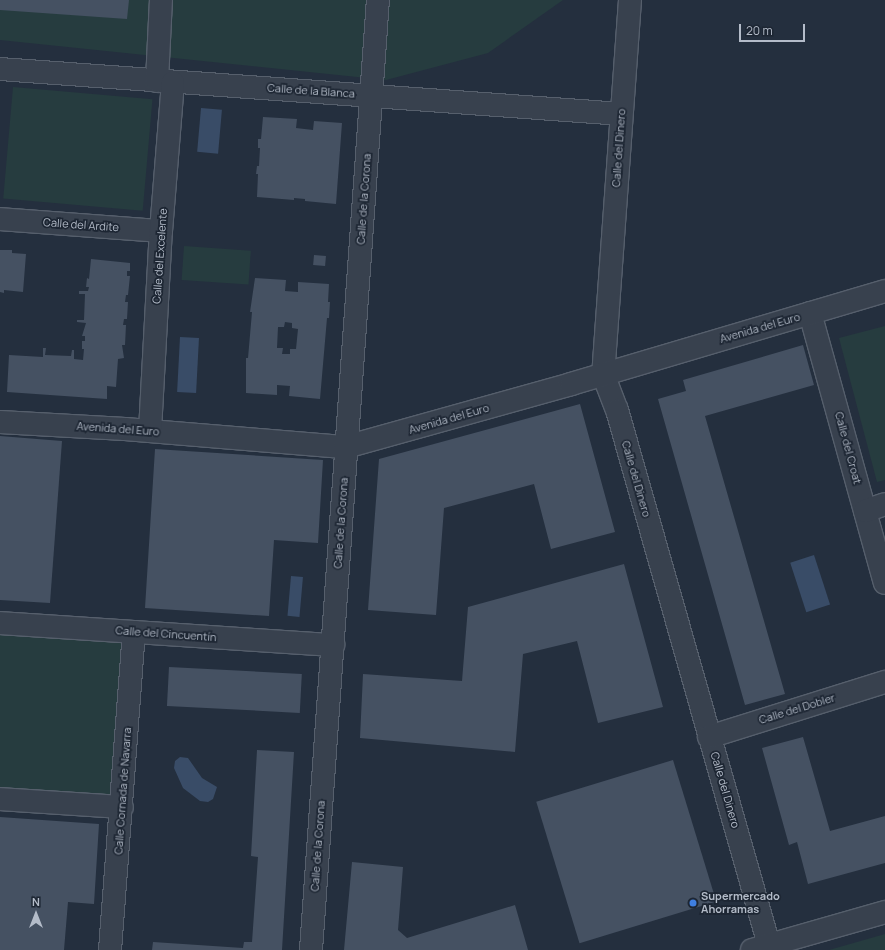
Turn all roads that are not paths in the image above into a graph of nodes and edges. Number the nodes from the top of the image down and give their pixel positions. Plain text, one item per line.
1 (161, 0) edge
2 (378, 0) edge
3 (630, 0) edge
4 (0, 69) edge
5 (165, 81) junction
6 (371, 95) junction
7 (621, 114) junction
8 (0, 219) edge
9 (161, 231) junction
10 (885, 291) edge
11 (810, 314) junction
12 (603, 374) junction
13 (0, 422) edge
14 (150, 431) junction
15 (346, 447) junction
16 (875, 508) edge
17 (885, 583) edge
18 (0, 623) edge
19 (134, 632) junction
20 (333, 645) junction
21 (885, 682) edge
22 (709, 737) junction
23 (0, 799) edge
24 (122, 807) junction
25 (885, 912) edge
26 (760, 948) edge
27 (110, 950) edge
28 (311, 950) edge

1 - 5 street, Calle del Excelente
2 - 6 street, Calle de la Corona
3 - 7 street, Calle del Dinero
4 - 5 street, Calle de la Blanca
5 - 6 street, Calle de la Blanca
5 - 9 street, Calle del Excelente
6 - 7 street, Calle de la Blanca
6 - 15 street, Calle de la Corona
7 - 12 street, Calle del Dinero
8 - 9 street, Calle del Ardite
9 - 14 street, Calle del Excelente
10 - 11 street, Avenida del Euro
11 - 12 street, Avenida del Euro
11 - 16 street, Calle del Croat
12 - 15 street, Avenida del Euro
12 - 22 street, Calle del Dinero
13 - 14 street, Avenida del Euro
14 - 15 street, Avenida del Euro
15 - 20 street, Calle de la Corona
16 - 17 street, Calle del Croat
18 - 19 street, Calle del Cincuentín
19 - 20 street, Calle del Cincuentín
19 - 24 street, Calle Cornada de Navarra
20 - 28 street, Calle de la Corona
21 - 22 street, Calle del Dobler
22 - 26 street, Calle del Dinero
23 - 24 street
24 - 27 street, Calle Cornada de Navarra
25 - 26 street

